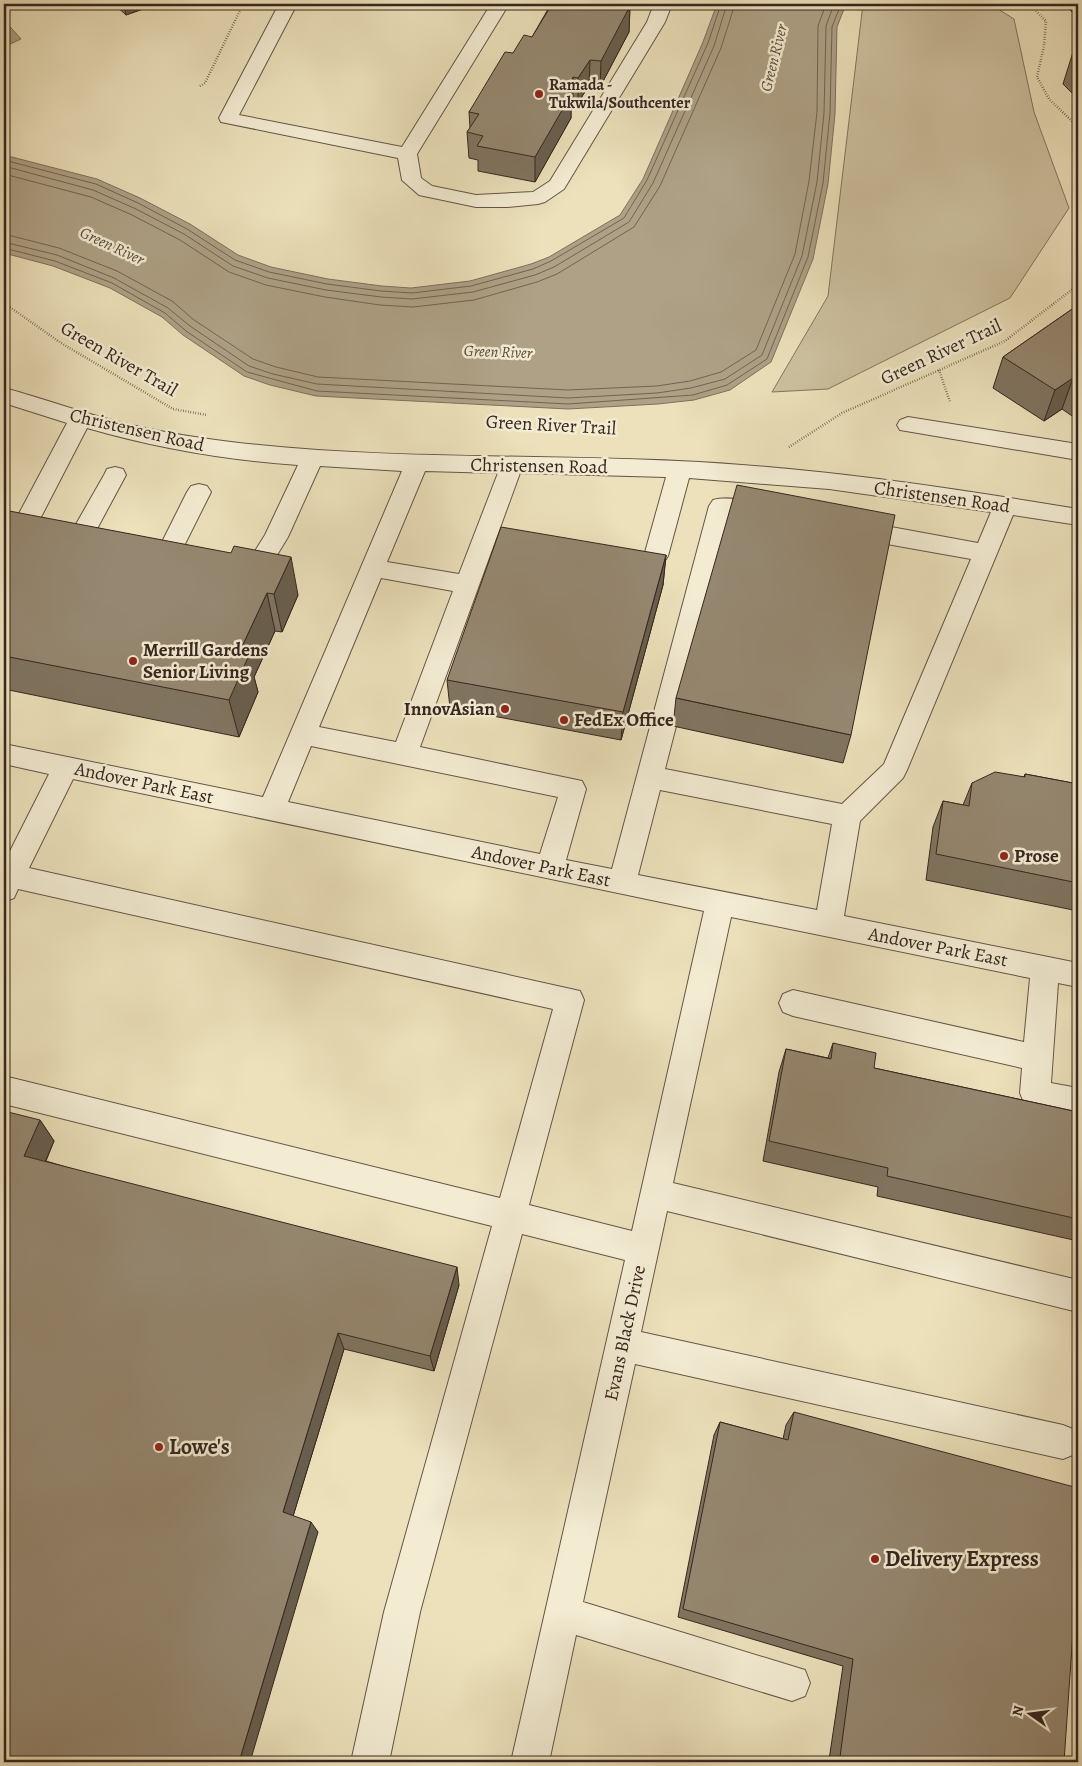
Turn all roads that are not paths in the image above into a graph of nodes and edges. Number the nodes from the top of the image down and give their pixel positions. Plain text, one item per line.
1 (288, 4) edge
2 (500, 4) edge
3 (663, 4) edge
4 (408, 154) junction
5 (4, 396) edge
6 (81, 418) junction
7 (908, 425) dead end
8 (1078, 452) edge
9 (313, 458) junction
10 (417, 463) junction
11 (512, 465) junction
12 (680, 469) junction
13 (115, 476) dead end
14 (199, 492) dead end
15 (1005, 506) junction
16 (1078, 517) edge
17 (790, 518) edge
18 (829, 525) edge
19 (986, 553) junction
20 (656, 556) edge
21 (165, 560) edge
22 (373, 568) junction
23 (222, 572) edge
24 (468, 585) junction
25 (303, 734) junction
26 (4, 754) edge
27 (404, 755) junction
28 (66, 767) junction
29 (650, 777) junction
30 (271, 810) junction
31 (847, 816) junction
32 (550, 868) junction
33 (6, 880) edge
34 (622, 883) junction
35 (720, 903) junction
36 (828, 925) junction
37 (1045, 968) junction
38 (1078, 975) edge
39 (793, 1003) dead end
40 (1038, 1058) junction
41 (4, 1090) edge
42 (1078, 1102) edge
43 (657, 1194) junction
44 (512, 1216) junction
45 (644, 1249) junction
46 (1078, 1296) edge
47 (624, 1344) junction
48 (1063, 1442) dead end
49 (562, 1613) junction
50 (792, 1683) dead end
51 (370, 1762) edge
52 (530, 1762) edge

1 - 4 street
2 - 4 street
3 - 4 street
5 - 6 street, Christensen Road
6 - 9 street, Christensen Road
6 - 13 street
7 - 8 street
9 - 10 street, Christensen Road
9 - 23 street
10 - 11 street, Christensen Road
10 - 22 street
11 - 12 street, Christensen Road
11 - 24 street
12 - 15 street, Christensen Road
12 - 20 street
14 - 21 street
15 - 16 street, Christensen Road
15 - 19 street
17 - 29 street
18 - 19 street
19 - 31 street
22 - 24 street
22 - 25 street
24 - 27 street
25 - 27 street
25 - 30 street
26 - 28 street, Andover Park East
27 - 32 street
28 - 30 street, Andover Park East
28 - 33 street
29 - 31 street
29 - 34 street
30 - 32 street, Andover Park East
31 - 36 street
32 - 34 street, Andover Park East
33 - 44 street
34 - 35 street, Andover Park East
35 - 36 street, Andover Park East
35 - 43 street, Evans Black Drive
36 - 37 street, Andover Park East
37 - 38 street, Andover Park East
37 - 40 street
39 - 40 street
40 - 42 street
41 - 44 street
43 - 45 street, Evans Black Drive
43 - 46 street
44 - 45 street
44 - 51 street
45 - 47 street, Evans Black Drive
47 - 48 street
47 - 49 street, Evans Black Drive
49 - 50 street
49 - 52 street, Evans Black Drive

